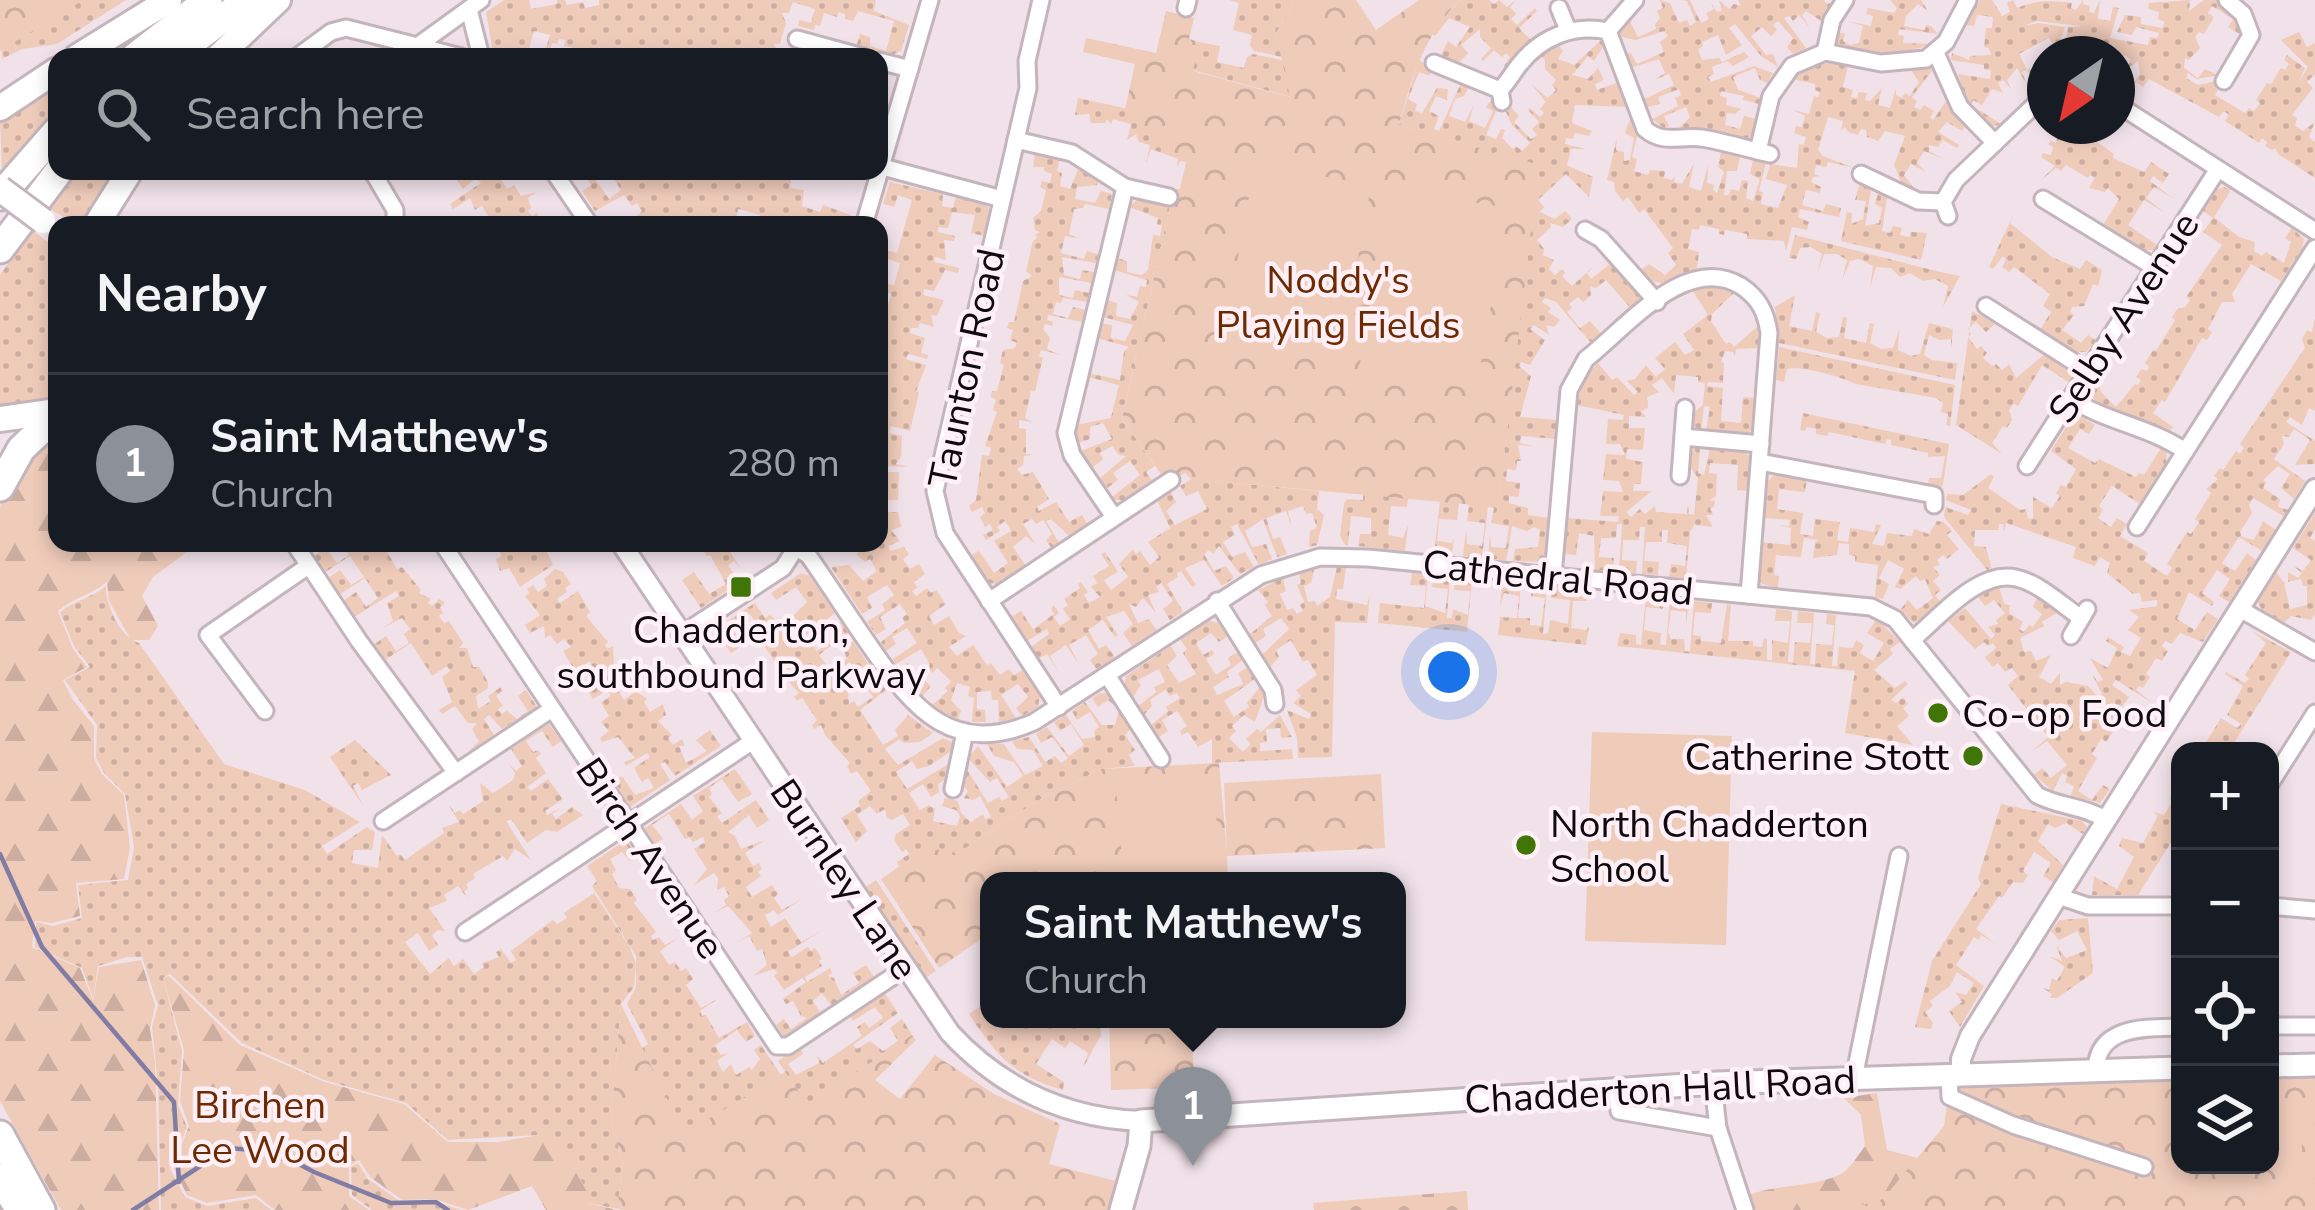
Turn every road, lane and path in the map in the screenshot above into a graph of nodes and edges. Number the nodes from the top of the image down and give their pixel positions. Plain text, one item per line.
1 (149, 0) edge
2 (169, 0) edge
3 (208, 0) edge
4 (247, 0) edge
5 (278, 0) edge
6 (930, 0) edge
7 (1041, 0) edge
8 (1635, 0) edge
9 (1844, 0) edge
10 (1968, 0) edge
11 (2227, 0) edge
12 (475, 5) edge
13 (1559, 8) dead end
14 (1568, 30) junction
15 (1608, 31) junction
16 (797, 39) dead end
17 (417, 46) junction
18 (172, 47) edge
19 (88, 48) edge
20 (92, 48) edge
21 (227, 48) edge
22 (308, 48) edge
23 (414, 48) edge
24 (425, 48) edge
25 (480, 48) edge
26 (830, 48) edge
27 (1826, 52) junction
28 (1936, 53) junction
29 (888, 63) edge
30 (1434, 63) dead end
31 (910, 69) junction
32 (2228, 69) dead end
33 (48, 76) edge
34 (0, 108) edge
35 (2027, 112) edge
36 (2135, 116) edge
37 (1016, 140) junction
38 (48, 141) edge
39 (888, 141) edge
40 (1995, 143) junction
41 (888, 169) edge
42 (2218, 169) junction
43 (1873, 175) dead end
44 (52, 180) edge
45 (124, 180) edge
46 (377, 180) edge
47 (559, 180) edge
48 (876, 180) edge
49 (1125, 187) junction
50 (0, 192) edge
51 (1169, 196) dead end
52 (1002, 199) junction
53 (2043, 199) dead end
54 (102, 216) edge
55 (395, 216) edge
56 (584, 216) edge
57 (866, 216) edge
58 (48, 225) edge
59 (1585, 230) dead end
60 (2315, 231) edge
61 (2315, 248) edge
62 (0, 249) edge
63 (2154, 267) junction
64 (1657, 302) junction
65 (1986, 306) dead end
66 (2088, 371) junction
67 (2071, 399) junction
68 (1685, 408) dead end
69 (48, 414) edge
70 (0, 419) edge
71 (48, 422) edge
72 (1684, 437) junction
73 (1761, 444) junction
74 (2185, 451) junction
75 (1760, 462) junction
76 (2027, 466) dead end
77 (1679, 476) dead end
78 (1171, 480) dead end
79 (0, 487) edge
80 (2315, 489) edge
81 (1934, 505) dead end
82 (1114, 518) junction
83 (2138, 527) dead end
84 (299, 552) edge
85 (448, 552) edge
86 (627, 552) edge
87 (794, 552) edge
88 (806, 552) edge
89 (308, 566) junction
90 (1553, 576) junction
91 (1748, 595) junction
92 (988, 602) junction
93 (1217, 602) junction
94 (2240, 609) junction
95 (682, 634) junction
96 (2071, 636) dead end
97 (1912, 640) junction
98 (2315, 652) edge
99 (1107, 675) junction
100 (1275, 704) dead end
101 (1059, 707) junction
102 (552, 709) junction
103 (265, 711) dead end
104 (2315, 713) edge
105 (964, 732) junction
106 (753, 741) junction
107 (1161, 759) dead end
108 (2279, 770) edge
109 (456, 772) junction
110 (953, 791) dead end
111 (2106, 820) junction
112 (383, 821) dead end
113 (628, 823) junction
114 (1899, 856) dead end
115 (2058, 896) junction
116 (2171, 906) edge
117 (2279, 907) edge
118 (2315, 910) edge
119 (465, 932) dead end
120 (904, 969) junction
121 (2279, 1026) edge
122 (2315, 1026) edge
123 (2171, 1028) edge
124 (2315, 1065) edge
125 (2279, 1066) edge
126 (2171, 1068) edge
127 (2096, 1069) junction
128 (1955, 1074) junction
129 (1854, 1078) junction
130 (1713, 1084) junction
131 (1617, 1090) junction
132 (1141, 1121) junction
133 (1718, 1128) junction
134 (0, 1136) edge
135 (2144, 1166) dead end
136 (0, 1178) edge
137 (20, 1210) edge
138 (41, 1210) edge
139 (1121, 1210) edge
140 (1745, 1210) edge

1 - 19 highway
2 - 20 highway
3 - 18 highway
4 - 18 highway
5 - 21 highway
6 - 31 street
7 - 37 street, Taunton Road
8 - 15 street
9 - 27 street
10 - 28 street
11 - 32 street
12 - 17 street
12 - 25 street
13 - 14 street
14 - 15 street
14 - 30 street
15 - 27 street
16 - 26 street
17 - 22 street
17 - 23 street
17 - 24 street
27 - 28 street
28 - 40 street
29 - 31 street
31 - 39 street
33 - 34 highway
35 - 40 street
36 - 42 street
37 - 49 street
37 - 52 street, Taunton Road
38 - 50 highway
40 - 43 street
41 - 52 street
42 - 60 street
42 - 63 street, Selby Avenue
44 - 62 highway
45 - 54 highway
46 - 55 street
47 - 56 street
48 - 57 street
49 - 51 street
49 - 82 street
50 - 58 highway, bridge
52 - 92 street, Taunton Road
53 - 63 street
59 - 64 street
61 - 74 street
63 - 66 street, Selby Avenue
64 - 73 street
64 - 90 street
65 - 66 street
66 - 67 street, Selby Avenue
67 - 74 street
67 - 76 street, Selby Avenue
68 - 72 street
69 - 70 highway
71 - 79 highway
72 - 73 street
72 - 77 street
73 - 75 street
74 - 83 street
75 - 81 street
75 - 91 street
78 - 82 street
80 - 94 street
82 - 92 street
84 - 89 street
85 - 102 street, Birch Avenue
86 - 95 street, Burnley Lane
87 - 95 street
88 - 105 street
89 - 103 street
89 - 109 street
90 - 91 street, Cathedral Road
90 - 93 street, Cathedral Road
91 - 97 street, Cathedral Road
92 - 101 street, Taunton Road
93 - 99 street, Cathedral Road
93 - 100 street
94 - 98 street
94 - 111 street
95 - 106 street, Burnley Lane
96 - 97 street
97 - 111 street, Cathedral Road
99 - 101 street, Cathedral Road
99 - 107 street
101 - 105 street, Cathedral Road
102 - 109 street
102 - 113 street, Birch Avenue
104 - 108 street
105 - 110 street
106 - 113 street
106 - 120 street, Burnley Lane
109 - 112 street
111 - 115 street
113 - 119 street
113 - 120 street, Birch Avenue
114 - 129 street
115 - 116 street
115 - 128 street
117 - 118 street
120 - 132 street, Burnley Lane
121 - 122 street
123 - 127 street
124 - 125 main road
126 - 127 main road, Chadderton Hall Road
127 - 128 main road, Chadderton Hall Road
128 - 129 main road, Chadderton Hall Road
128 - 135 street
129 - 130 main road, Chadderton Hall Road
130 - 131 main road, Chadderton Hall Road
130 - 133 street
131 - 132 main road, Chadderton Hall Road
131 - 133 street
132 - 139 main road
133 - 140 street
134 - 138 highway
136 - 137 highway

